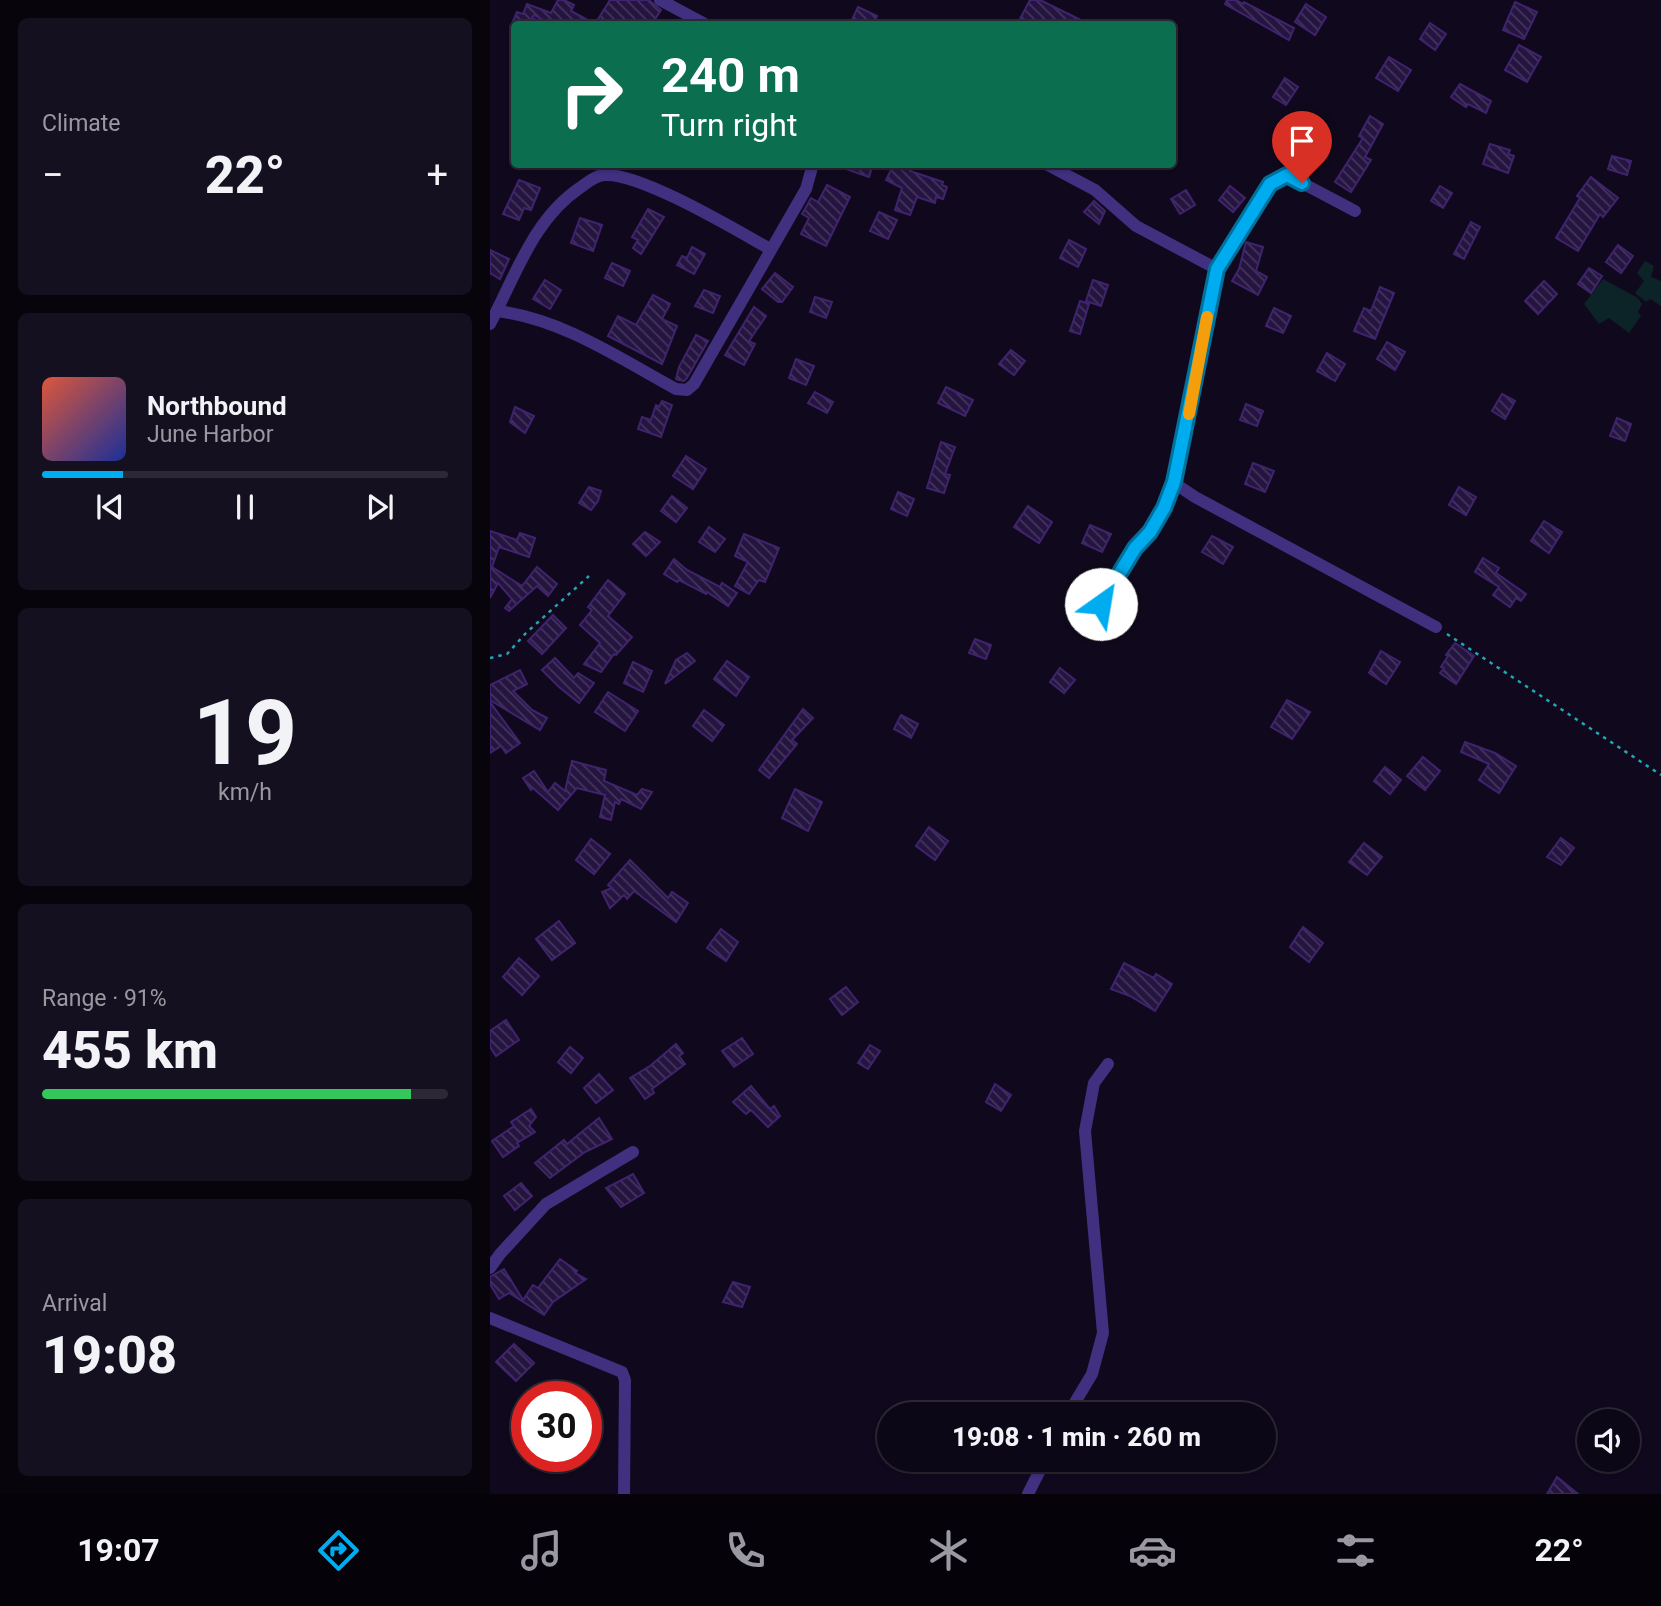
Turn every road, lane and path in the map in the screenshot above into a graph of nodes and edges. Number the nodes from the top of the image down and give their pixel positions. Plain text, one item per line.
1 (660, 0) edge
2 (699, 21) edge
3 (812, 168) edge
4 (1054, 168) edge
5 (1355, 211) dead end
6 (771, 249) junction
7 (1217, 269) junction
8 (497, 311) junction
9 (490, 324) edge
10 (1174, 482) junction
11 (589, 576) dead end
12 (1089, 622) dead end
13 (1436, 627) joint
14 (490, 658) edge
15 (1661, 775) edge
16 (1108, 1064) dead end
17 (633, 1152) dead end
18 (490, 1268) edge
19 (490, 1318) edge
20 (1075, 1402) edge
21 (1039, 1472) edge
22 (624, 1494) edge
23 (1028, 1494) edge

1 - 2 street
3 - 6 street
4 - 7 street
5 - 7 street
6 - 8 street
6 - 8 street
7 - 10 street
8 - 9 street
10 - 12 street
10 - 13 street
11 - 14 path
13 - 15 path
16 - 20 street
17 - 18 street
19 - 22 street
21 - 23 street

